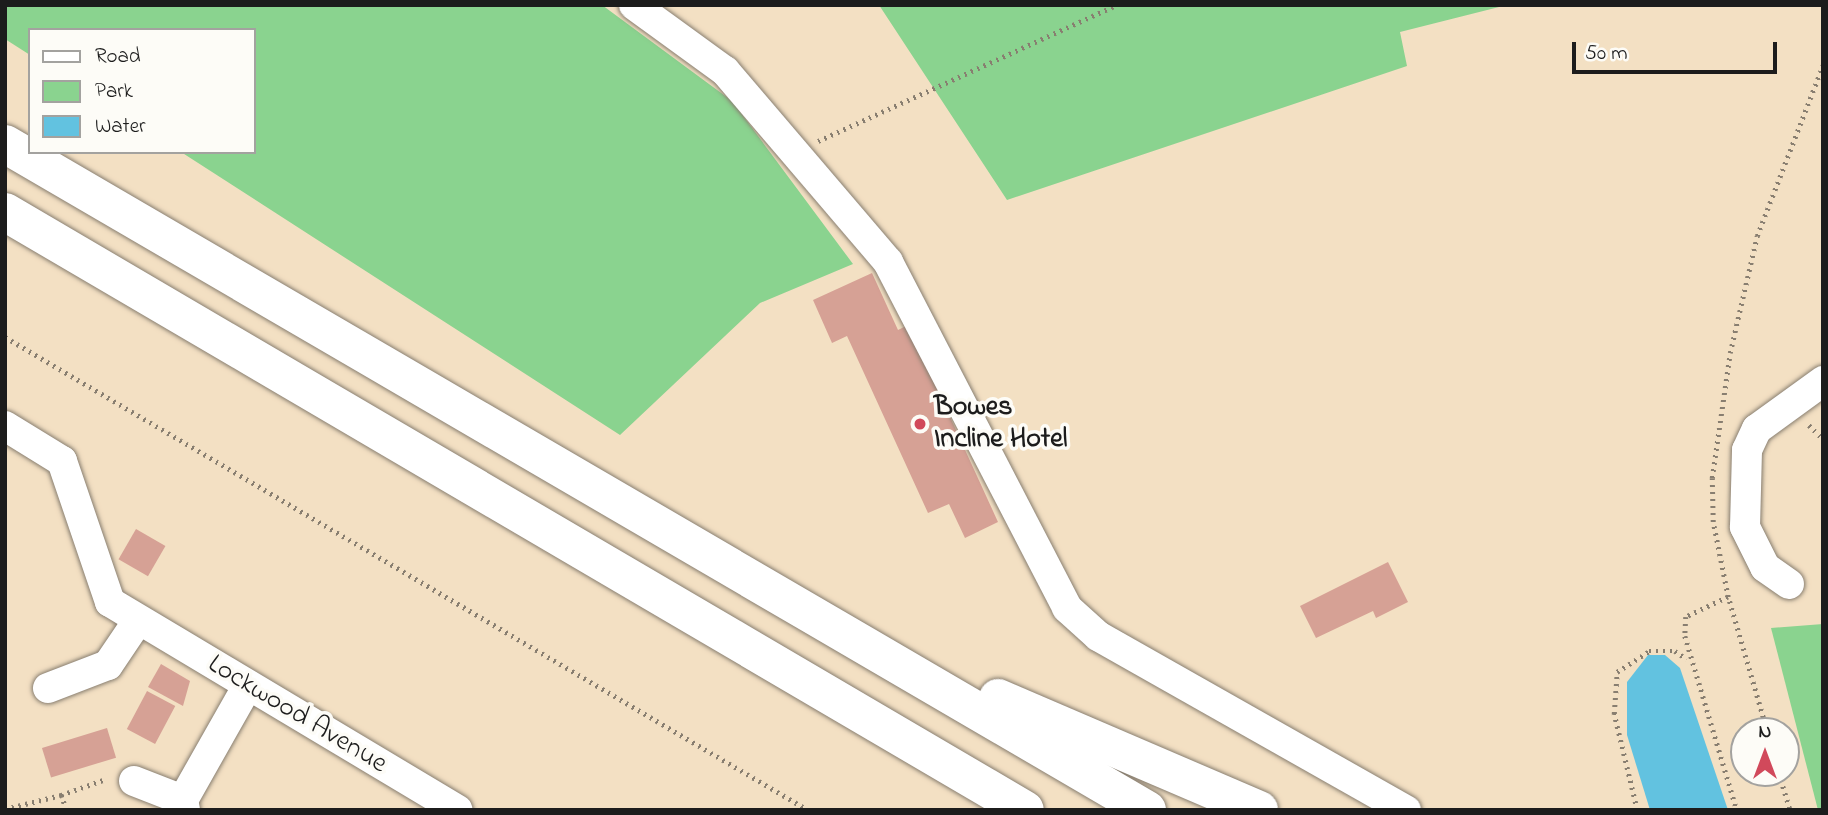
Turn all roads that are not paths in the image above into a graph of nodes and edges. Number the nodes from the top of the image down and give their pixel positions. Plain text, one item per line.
1 (634, 5) edge
2 (5, 144) edge
3 (5, 212) edge
4 (1823, 381) edge
5 (5, 426) edge
6 (1788, 584) dead end
7 (137, 622) junction
8 (855, 636) junction
9 (247, 685) junction
10 (48, 688) dead end
11 (134, 781) road end
12 (184, 805) edge
13 (457, 810) edge
14 (1025, 810) edge
15 (1147, 810) edge
16 (1259, 810) edge
17 (1406, 810) edge

1 - 17 street
2 - 8 highway
3 - 14 highway
4 - 6 street
5 - 7 street, Lockwood Avenue
7 - 9 street, Lockwood Avenue
7 - 10 street
8 - 15 highway
8 - 16 highway
9 - 12 street
9 - 13 street, Lockwood Avenue
11 - 12 street

